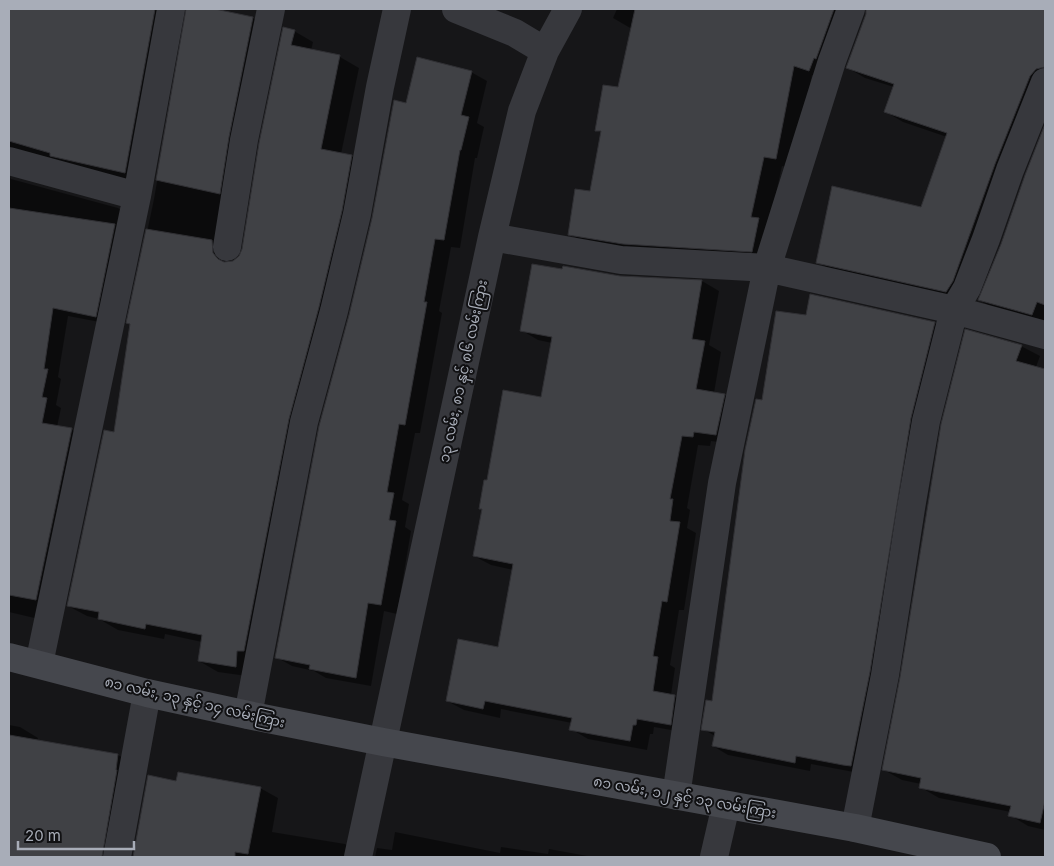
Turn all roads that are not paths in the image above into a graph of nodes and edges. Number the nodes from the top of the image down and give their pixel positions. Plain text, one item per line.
1 (171, 9) edge
2 (271, 9) edge
3 (397, 9) edge
4 (456, 9) edge
5 (568, 9) edge
6 (851, 9) edge
7 (545, 52) junction
8 (1045, 82) edge
9 (9, 161) edge
10 (137, 196) junction
11 (492, 237) junction
12 (227, 247) dead end
13 (767, 268) junction
14 (954, 310) junction
15 (1045, 335) edge
16 (9, 657) edge
17 (39, 664) junction
18 (148, 693) junction
19 (248, 715) junction
20 (382, 742) junction
21 (676, 796) junction
22 (726, 805) junction
23 (856, 828) junction
24 (117, 857) edge
25 (358, 857) edge
26 (714, 857) edge
27 (987, 857) edge

1 - 10 street
2 - 12 street
3 - 19 street
4 - 7 street
5 - 7 street, ၁၃ လမ်း, ၈၁ နှင့် ၈၆ လမ်းကြား
6 - 13 street
7 - 11 street, ၁၃ လမ်း, ၈၁ နှင့် ၈၆ လမ်းကြား
8 - 14 street
9 - 10 street
10 - 17 street
11 - 13 street
11 - 20 street, ၁၃ လမ်း, ၈၁ နှင့် ၈၆ လမ်းကြား
13 - 14 street
13 - 21 street
14 - 15 street
14 - 23 street
16 - 17 street, ၈၁ လမ်း, ၁၃ နှင့် ၁၄ လမ်းကြား
17 - 18 street, ၈၁ လမ်း, ၁၃ နှင့် ၁၄ လမ်းကြား
18 - 19 street, ၈၁ လမ်း, ၁၃ နှင့် ၁၄ လမ်းကြား
18 - 24 street
19 - 20 street, ၈၁ လမ်း, ၁၃ နှင့် ၁၄ လမ်းကြား
20 - 21 street, ၈၁ လမ်း, ၁၂ နှင့် ၁၃ လမ်းကြား
20 - 25 street, ၁၃ လမ်း, ၈၁ နှင့် ၈၆ လမ်းကြား
21 - 22 street, ၈၁ လမ်း, ၁၂ နှင့် ၁၃ လမ်းကြား
22 - 23 street, ၈၁ လမ်း, ၁၂ နှင့် ၁၃ လမ်းကြား
22 - 26 street
23 - 27 street, ၈၁ လမ်း, ၁၂ နှင့် ၁၃ လမ်းကြား

